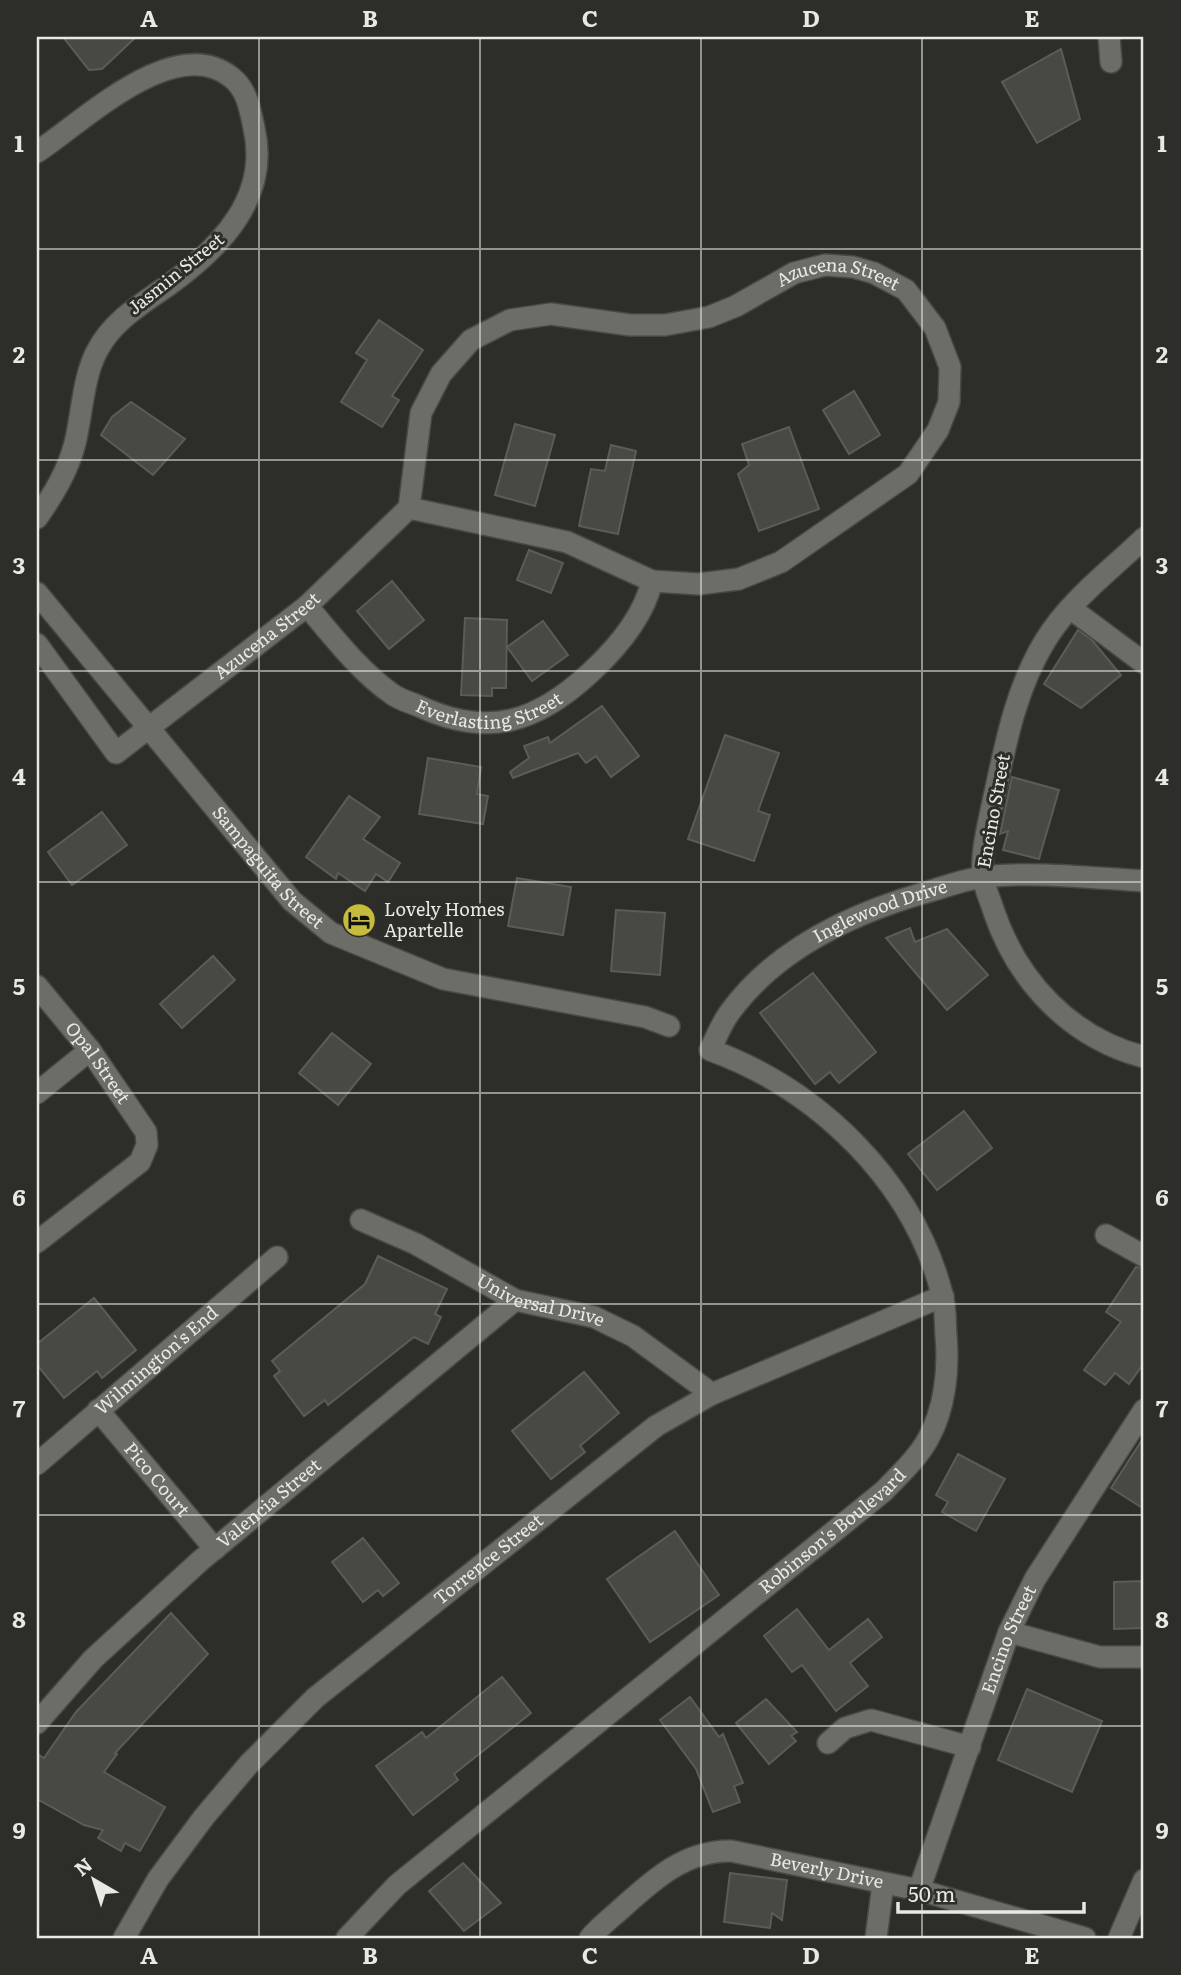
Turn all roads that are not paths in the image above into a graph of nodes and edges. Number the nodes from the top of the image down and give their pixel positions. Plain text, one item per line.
1 (1109, 37) edge
2 (1111, 62) dead end
3 (37, 152) edge
4 (409, 508) junction
5 (37, 518) edge
6 (1144, 538) edge
7 (652, 582) junction
8 (37, 593) edge
9 (307, 606) junction
10 (1070, 608) junction
11 (37, 644) edge
12 (1144, 663) edge
13 (148, 727) junction
14 (983, 877) junction
15 (1144, 881) edge
16 (37, 986) edge
17 (669, 1026) dead end
18 (90, 1050) junction
19 (710, 1050) joint
20 (1144, 1057) edge
21 (37, 1093) edge
22 (361, 1220) dead end
23 (1106, 1235) dead end
24 (37, 1242) edge
25 (1144, 1256) edge
26 (277, 1257) dead end
27 (943, 1296) junction
28 (515, 1300) junction
29 (712, 1394) junction
30 (98, 1410) junction
31 (1144, 1410) edge
32 (37, 1464) edge
33 (215, 1549) junction
34 (1009, 1632) junction
35 (1144, 1657) edge
36 (37, 1723) edge
37 (828, 1743) dead end
38 (970, 1747) junction
39 (1144, 1880) edge
40 (883, 1884) junction
41 (919, 1890) junction
42 (124, 1938) edge
43 (347, 1938) edge
44 (590, 1938) edge
45 (876, 1938) edge
46 (1085, 1938) edge
47 (1119, 1938) edge

1 - 2 street
3 - 5 street, Jasmin Street
4 - 7 street, Azucena Street
4 - 7 street, Azucena Street
4 - 9 street, Azucena Street
6 - 10 street, Encino Street
7 - 9 street, Everlasting Street
8 - 13 street, Sampaguita Street
9 - 13 street, Azucena Street
10 - 12 street
10 - 14 street, Encino Street
11 - 13 street, Azucena Street
13 - 17 street, Sampaguita Street
14 - 15 street, Inglewood Drive
14 - 19 street, Inglewood Drive
14 - 20 street, Encino Street
16 - 18 street, Opal Street
18 - 21 street
18 - 24 street, Opal Street
19 - 27 street, Robinson's Boulevard
22 - 28 street, Universal Drive
23 - 25 street
26 - 30 street, Wilmington's End
27 - 29 street, Torrence Street
27 - 43 street, Robinson's Boulevard
28 - 29 street, Universal Drive
28 - 33 street, Valencia Street
29 - 42 street, Torrence Street
30 - 32 street, Wilmington's End
30 - 33 street, Pico Court
31 - 34 street, Encino Street
33 - 36 street, Valencia Street
34 - 35 street
34 - 38 street, Encino Street
37 - 38 street
38 - 41 street, Encino Street
39 - 47 street
40 - 41 street, Beverly Drive
40 - 44 street, Beverly Drive
40 - 45 street
41 - 46 street, Beverly Drive

